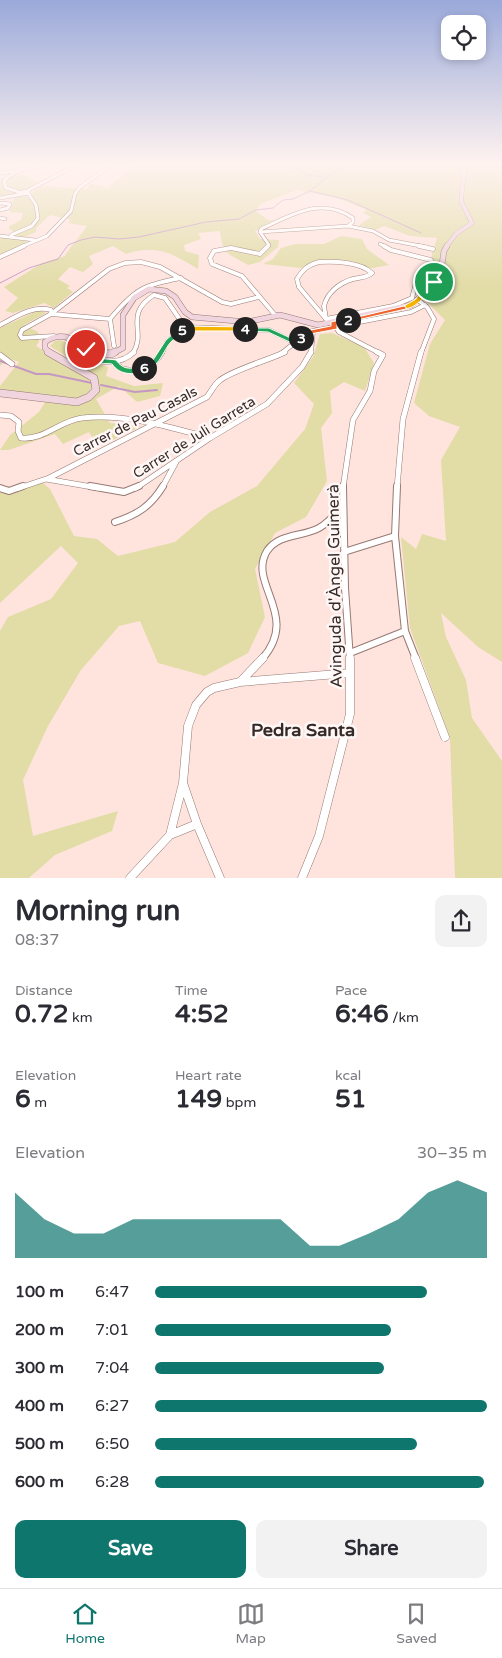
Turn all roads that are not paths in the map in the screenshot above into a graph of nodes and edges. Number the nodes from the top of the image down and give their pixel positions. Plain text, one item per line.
1 (36, 205) edge
2 (72, 205) edge
3 (463, 205) edge
4 (0, 218) edge
5 (5, 219) dead end
6 (348, 226) junction
7 (260, 232) junction
8 (11, 235) junction
9 (0, 236) edge
10 (38, 240) junction
11 (380, 244) dead end
12 (433, 249) dead end
13 (0, 257) edge
14 (181, 278) junction
15 (259, 297) junction
16 (418, 300) junction
17 (425, 305) junction
18 (51, 314) junction
19 (275, 315) junction
20 (110, 319) junction
21 (324, 324) junction
22 (0, 325) edge
23 (334, 326) junction
24 (185, 328) junction
25 (313, 332) junction
26 (43, 339) junction
27 (296, 343) junction
28 (114, 346) dead end
29 (86, 349) junction
30 (0, 355) edge
31 (114, 362) junction
32 (12, 364) dead end
33 (0, 393) edge
34 (0, 415) edge
35 (154, 424) junction
36 (210, 438) junction
37 (178, 460) junction
38 (46, 479) junction
39 (0, 488) edge
40 (342, 508) junction
41 (115, 522) dead end
42 (395, 536) junction
43 (344, 552) junction
44 (405, 631) junction
45 (350, 653) junction
46 (350, 673) junction
47 (240, 682) junction
48 (445, 737) dead end
49 (183, 783) junction
50 (196, 824) junction
51 (170, 835) junction
52 (130, 878) edge
53 (220, 878) edge
54 (302, 878) edge

1 - 8 street
2 - 10 street
3 - 16 main road
4 - 5 street
6 - 7 street
6 - 7 street
6 - 12 street
7 - 15 street
8 - 9 street
8 - 10 street
10 - 13 street
11 - 21 street, Carrer de Pau Casals
14 - 15 street
14 - 18 street
14 - 20 street
15 - 19 street
16 - 17 street
16 - 23 main road
17 - 23 street
17 - 42 street
18 - 20 street
18 - 22 street
18 - 26 street
19 - 21 main road
19 - 29 main road
20 - 28 street
21 - 21 street
21 - 23 main road
21 - 25 street, Carrer de Pau Casals
23 - 40 street, Avinguda d'Àngel Guimerà
24 - 27 street
24 - 31 street
24 - 31 street
25 - 27 street, Carrer de Pau Casals
25 - 36 street, Carrer de Juli Garreta
26 - 29 main road
26 - 33 main road
27 - 35 street, Carrer de Pau Casals
29 - 31 street
30 - 32 street
34 - 35 street
35 - 36 street
35 - 38 street, Carrer de Pau Casals
36 - 37 street, Carrer de Juli Garreta
37 - 38 street, Carrer de Juli Garreta
37 - 41 street
38 - 39 street, Carrer de Pau Casals
40 - 43 street, Avinguda d'Àngel Guimerà
40 - 47 street
42 - 43 street
42 - 44 street
43 - 45 street, Avinguda d'Àngel Guimerà
44 - 45 street
44 - 48 street
45 - 46 street, Avinguda d'Àngel Guimerà
46 - 47 street
46 - 54 street, Avinguda d'Àngel Guimerà
47 - 49 street
49 - 50 street
49 - 51 street
50 - 51 street
50 - 53 street
51 - 52 street

